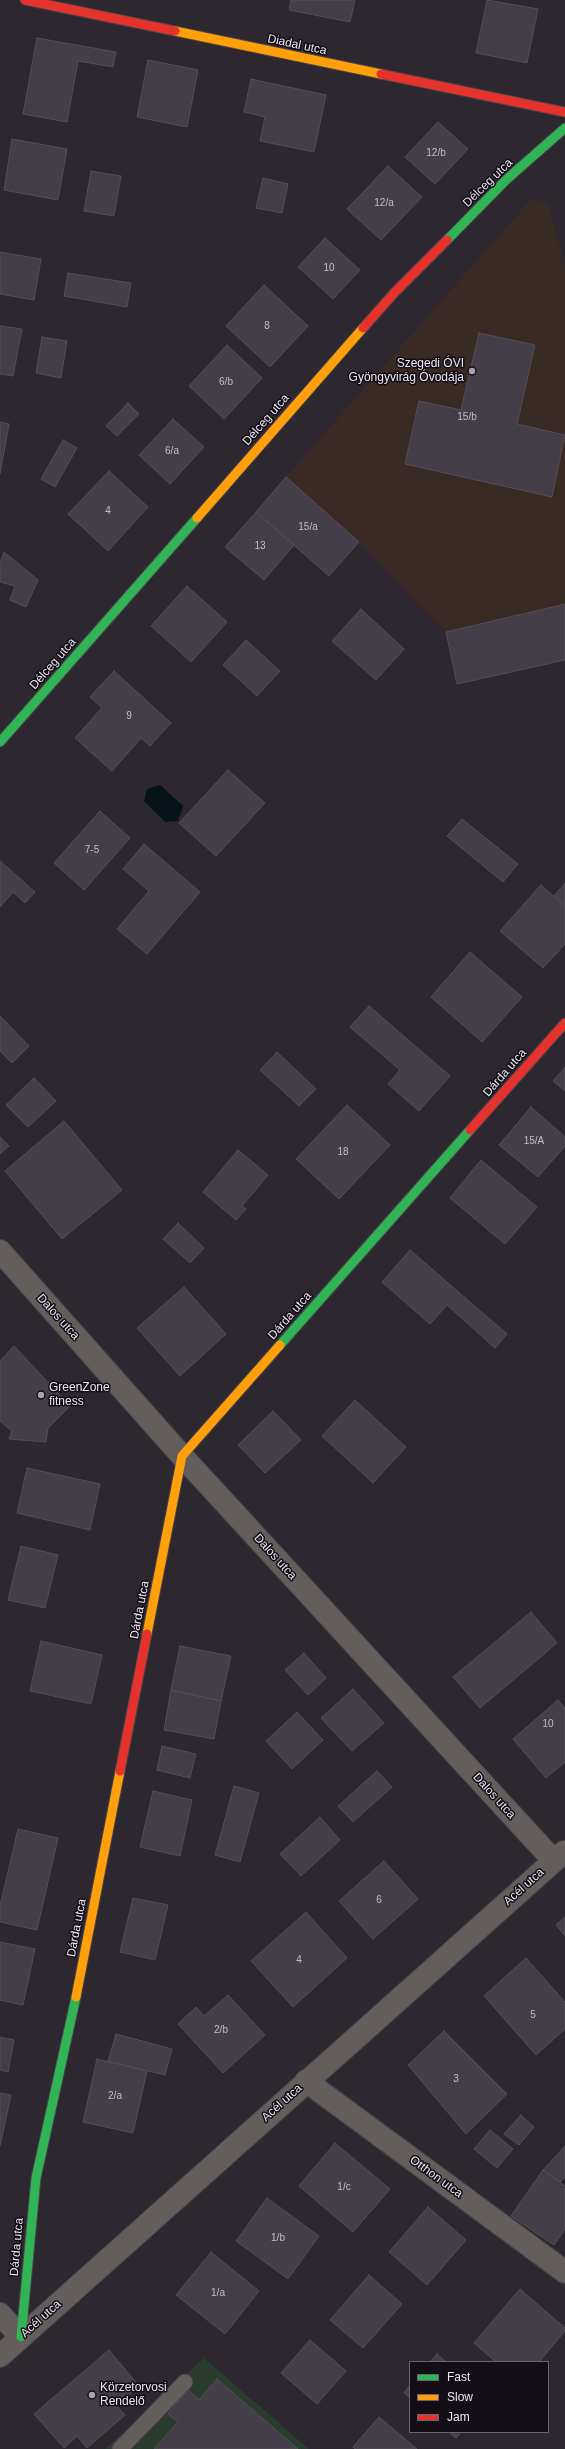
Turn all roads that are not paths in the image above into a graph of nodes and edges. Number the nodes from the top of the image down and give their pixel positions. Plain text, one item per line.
1 (25, 0) edge
2 (565, 112) edge
3 (565, 128) edge
4 (0, 742) edge
5 (565, 1023) edge
6 (0, 1251) edge
7 (182, 1456) junction
8 (559, 1856) edge
9 (306, 2081) junction
10 (565, 2272) edge
11 (0, 2314) edge
12 (21, 2337) junction
13 (0, 2356) edge
14 (185, 2382) dead end
15 (120, 2449) edge

1 - 2 street, Diadal utca
3 - 4 street, Délceg utca
5 - 7 street, Dárda utca
6 - 7 street, Dalos utca
7 - 8 street, Dalos utca
7 - 12 street, Dárda utca
8 - 9 street, Acél utca
9 - 10 street, Otthon utca
9 - 12 street, Acél utca
11 - 12 street
12 - 13 street, Acél utca
14 - 15 lane

